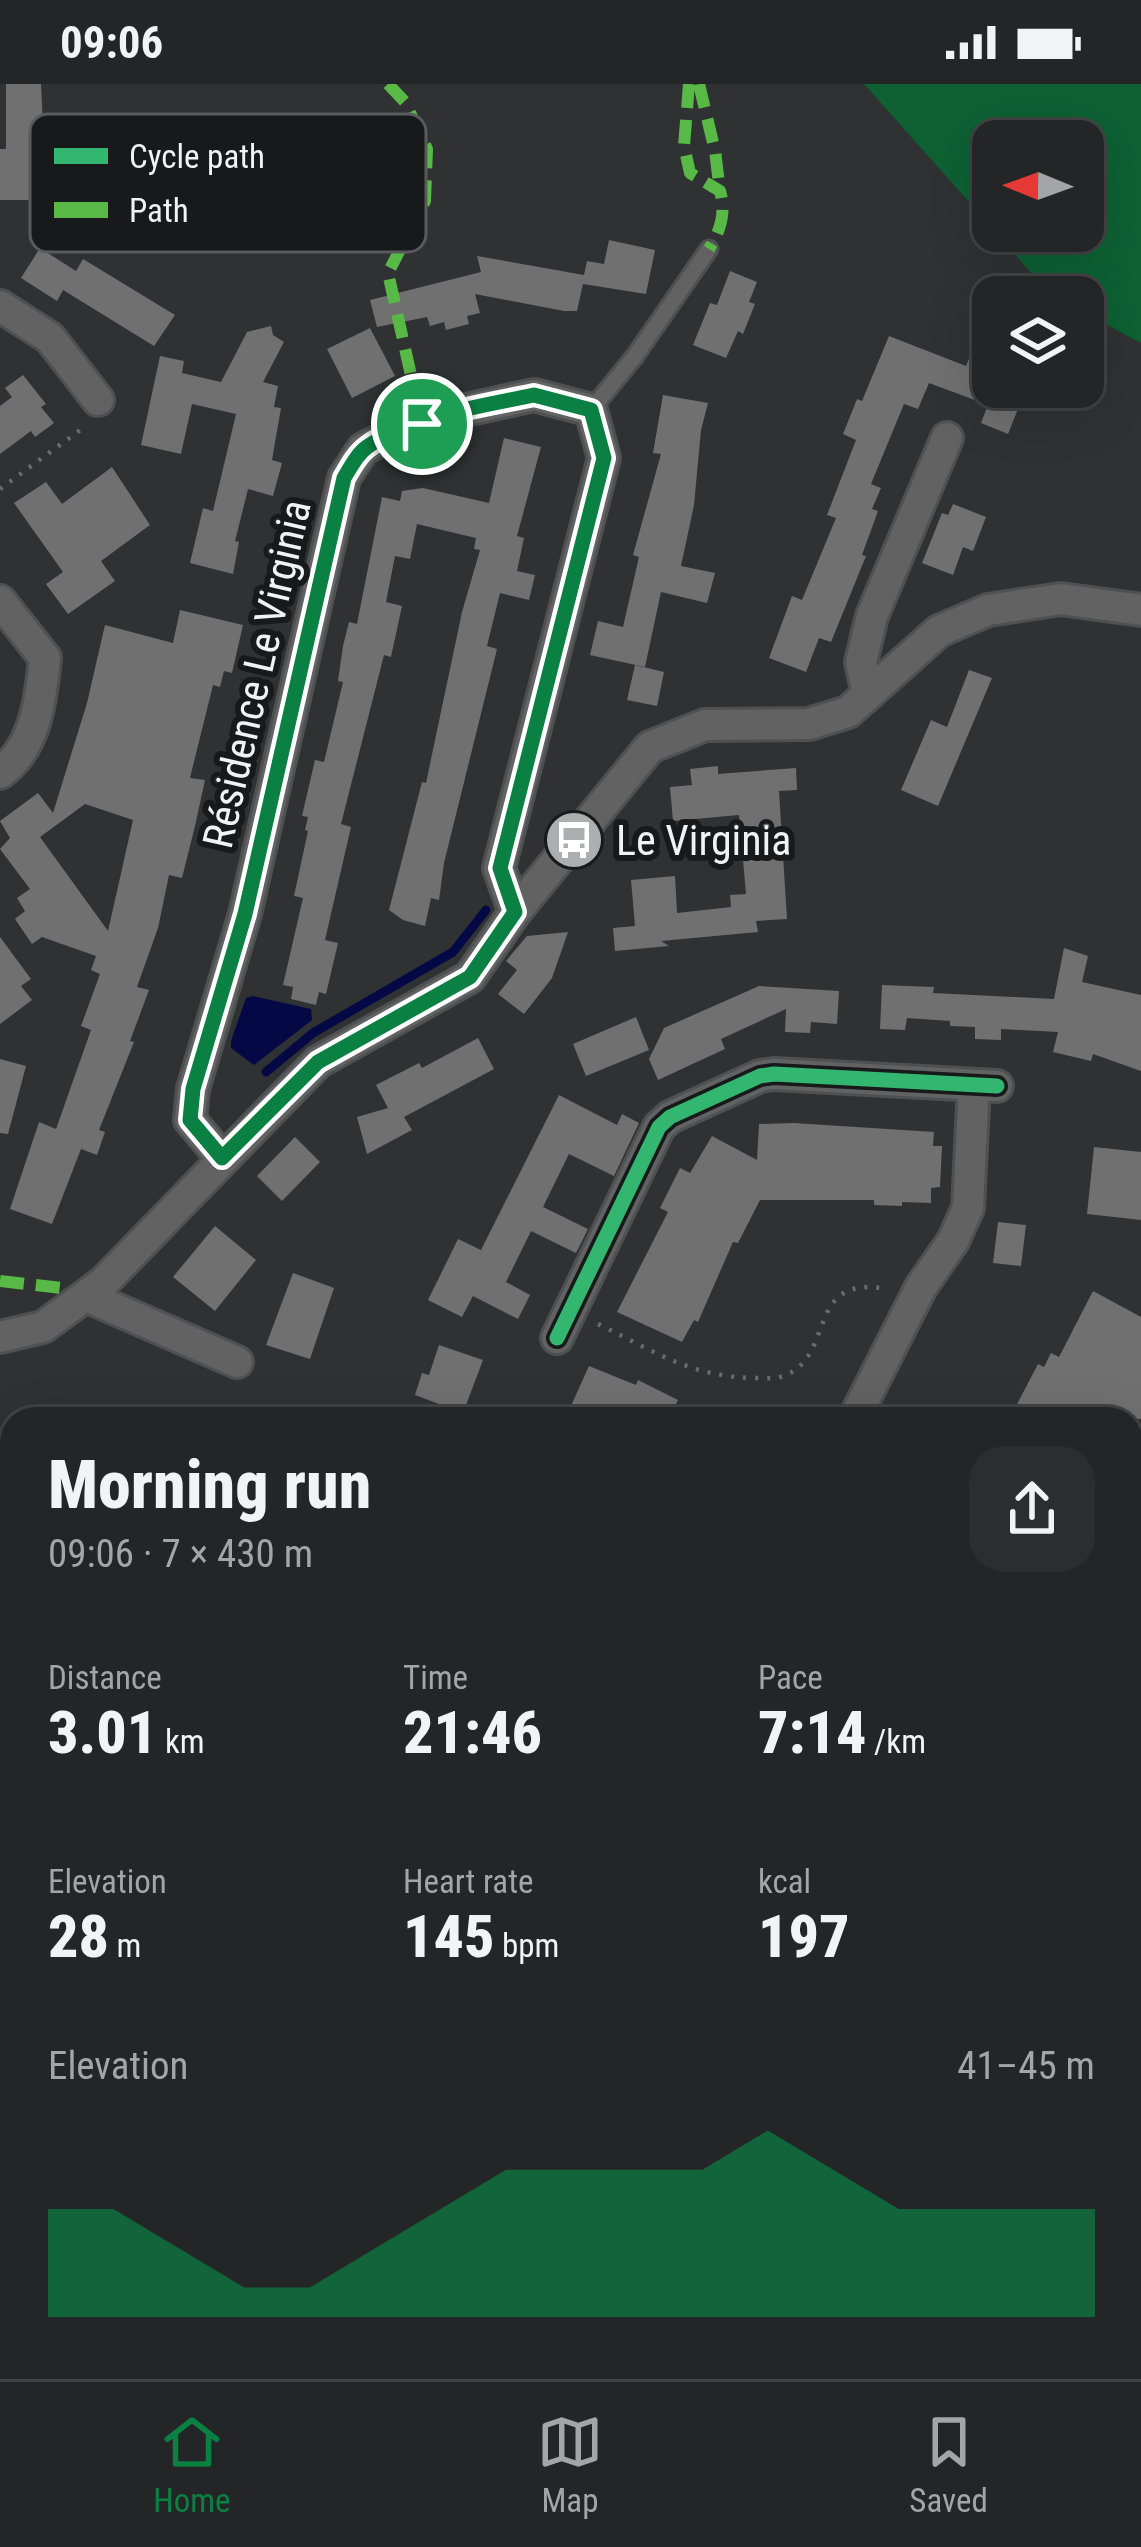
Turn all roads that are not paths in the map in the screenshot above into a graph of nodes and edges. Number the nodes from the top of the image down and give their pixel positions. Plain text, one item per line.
1 (709, 249) dead end
2 (0, 306) edge
3 (98, 400) road end
4 (591, 410) junction
5 (947, 438) dead end
6 (0, 601) edge
7 (1141, 610) edge
8 (868, 694) junction
9 (0, 773) edge
10 (515, 912) junction
11 (222, 1158) junction
12 (86, 1296) junction
13 (564, 1324) road end
14 (0, 1337) edge
15 (237, 1362) dead end
16 (860, 1407) edge

1 - 4 lane
2 - 3 street
4 - 10 street
4 - 11 street, Résidence Le Virginia
5 - 8 street
6 - 9 street
7 - 8 street
8 - 10 street
10 - 11 street
11 - 12 street
12 - 14 street
12 - 15 street
13 - 16 street

